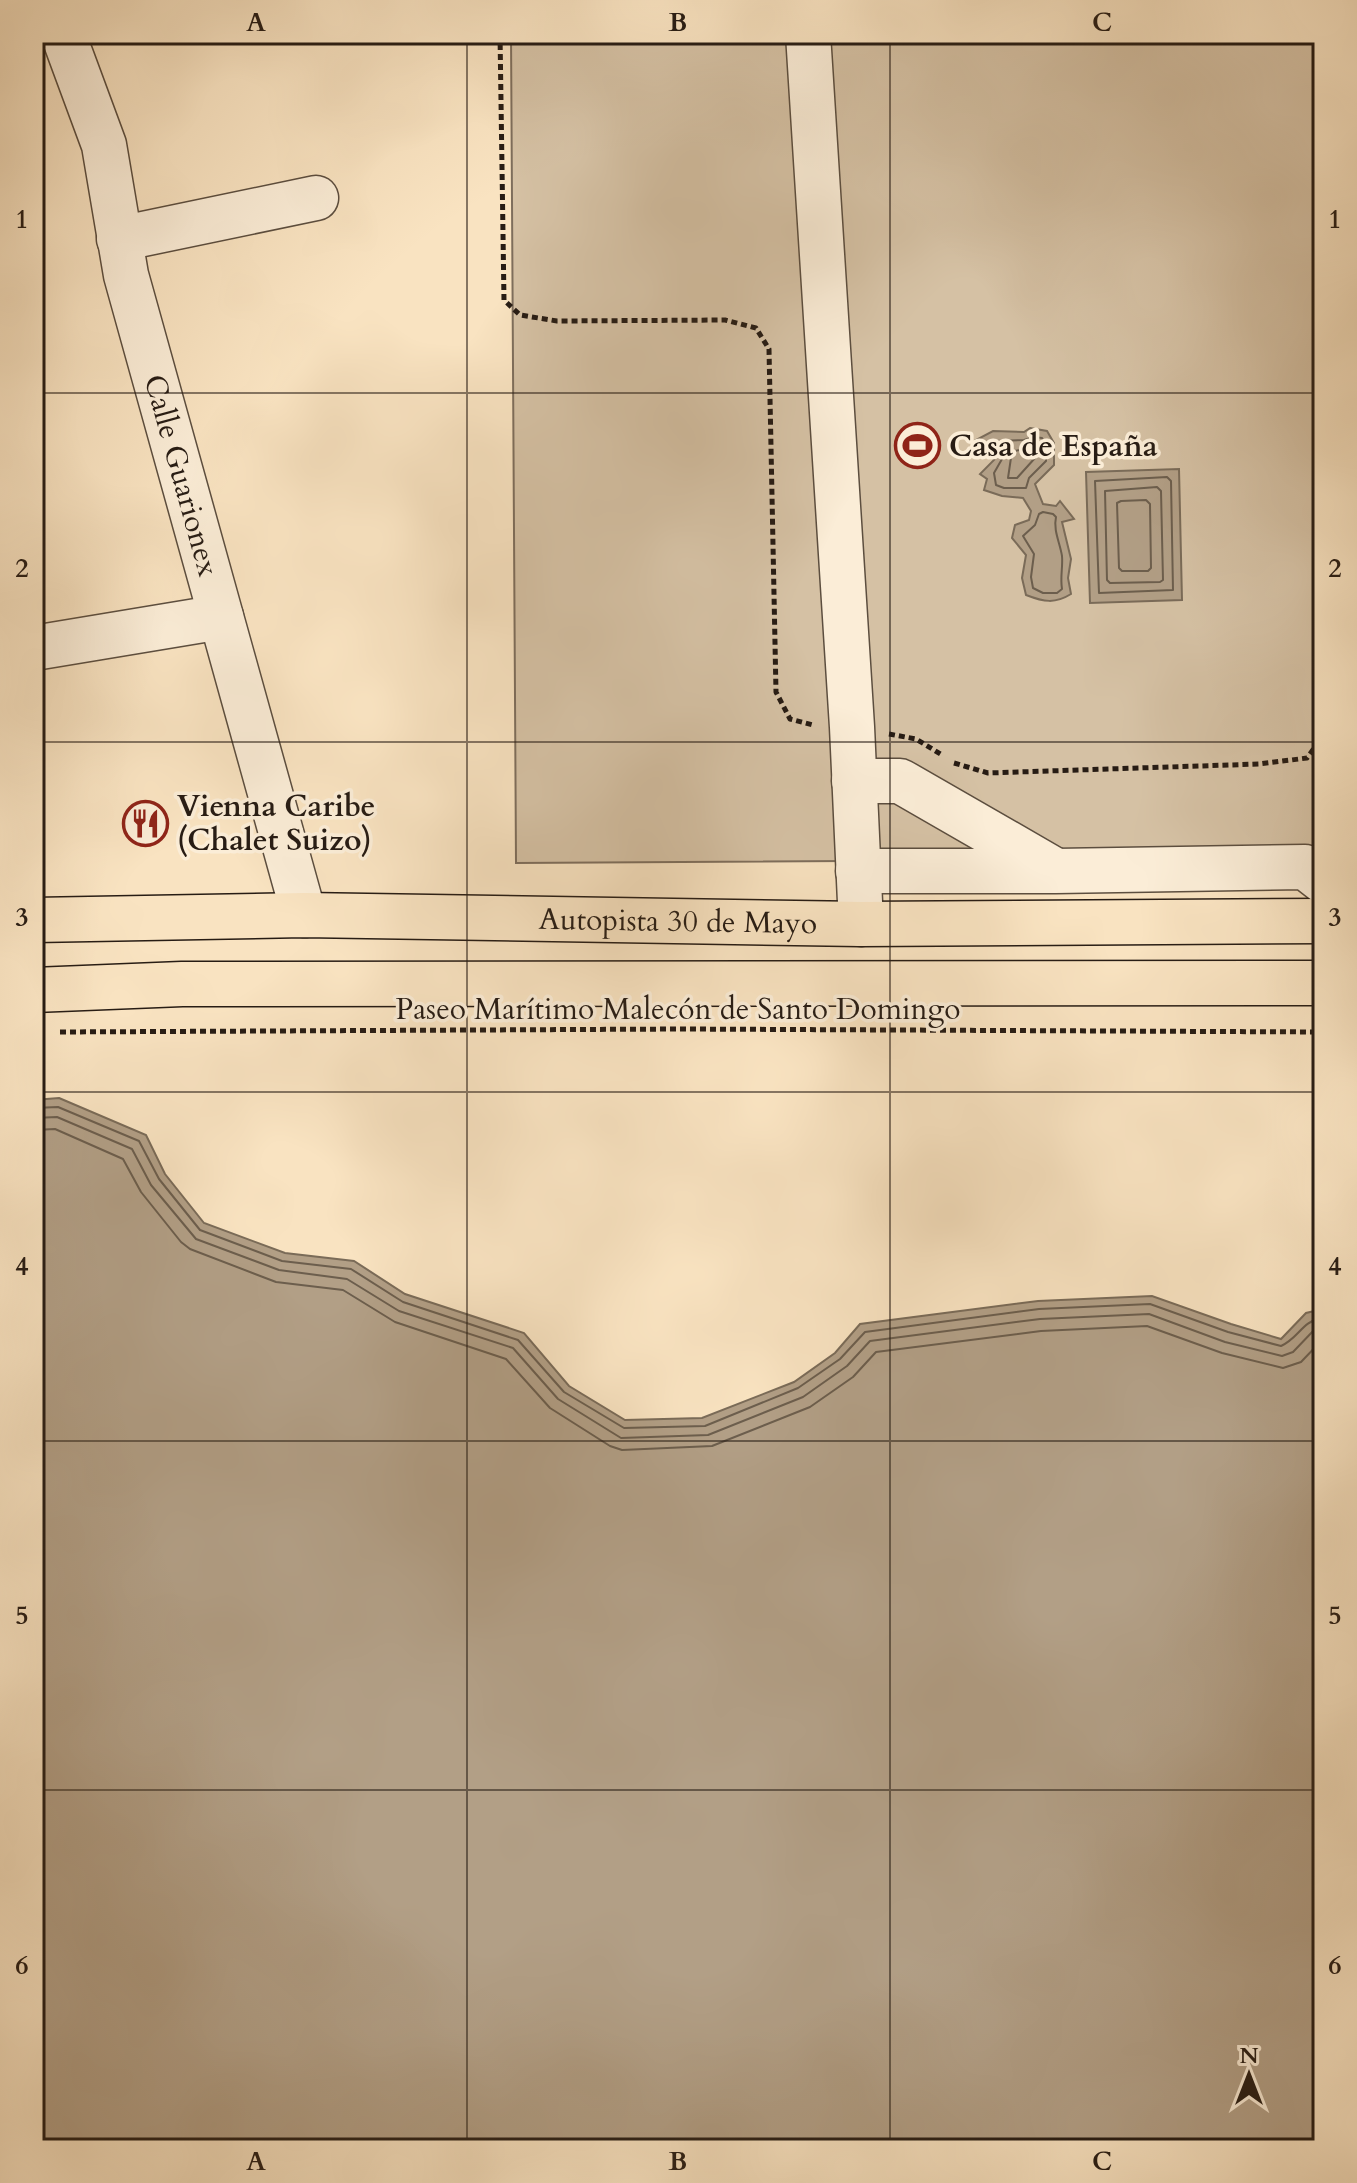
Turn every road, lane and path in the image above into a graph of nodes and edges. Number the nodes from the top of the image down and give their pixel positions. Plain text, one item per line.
1 (63, 34) edge
2 (500, 34) edge
3 (808, 34) edge
4 (316, 198) dead end
5 (119, 239) junction
6 (221, 617) junction
7 (34, 648) edge
8 (852, 727) junction
9 (1323, 736) edge
10 (854, 781) junction
11 (858, 871) junction
12 (1056, 871) junction
13 (1323, 881) edge
14 (304, 915) junction
15 (34, 920) edge
16 (1323, 921) edge
17 (861, 924) junction
18 (1323, 983) edge
19 (34, 990) edge
20 (50, 1032) dead end
21 (1323, 1032) edge

1 - 5 street, Calle Guarionex
2 - 8 path
3 - 8 street
4 - 5 street
5 - 6 street, Calle Guarionex
6 - 7 street
6 - 14 street, Calle Guarionex
8 - 9 path
8 - 10 street
10 - 11 street
10 - 12 street
11 - 12 street
11 - 17 street
12 - 13 street
14 - 15 highway, Autopista 30 de Mayo
14 - 17 highway, Autopista 30 de Mayo
16 - 17 highway, Autopista 30 de Mayo
18 - 19 highway, Autopista 30 de Mayo
20 - 21 path, Paseo Marítimo Malecón de Santo Domingo

